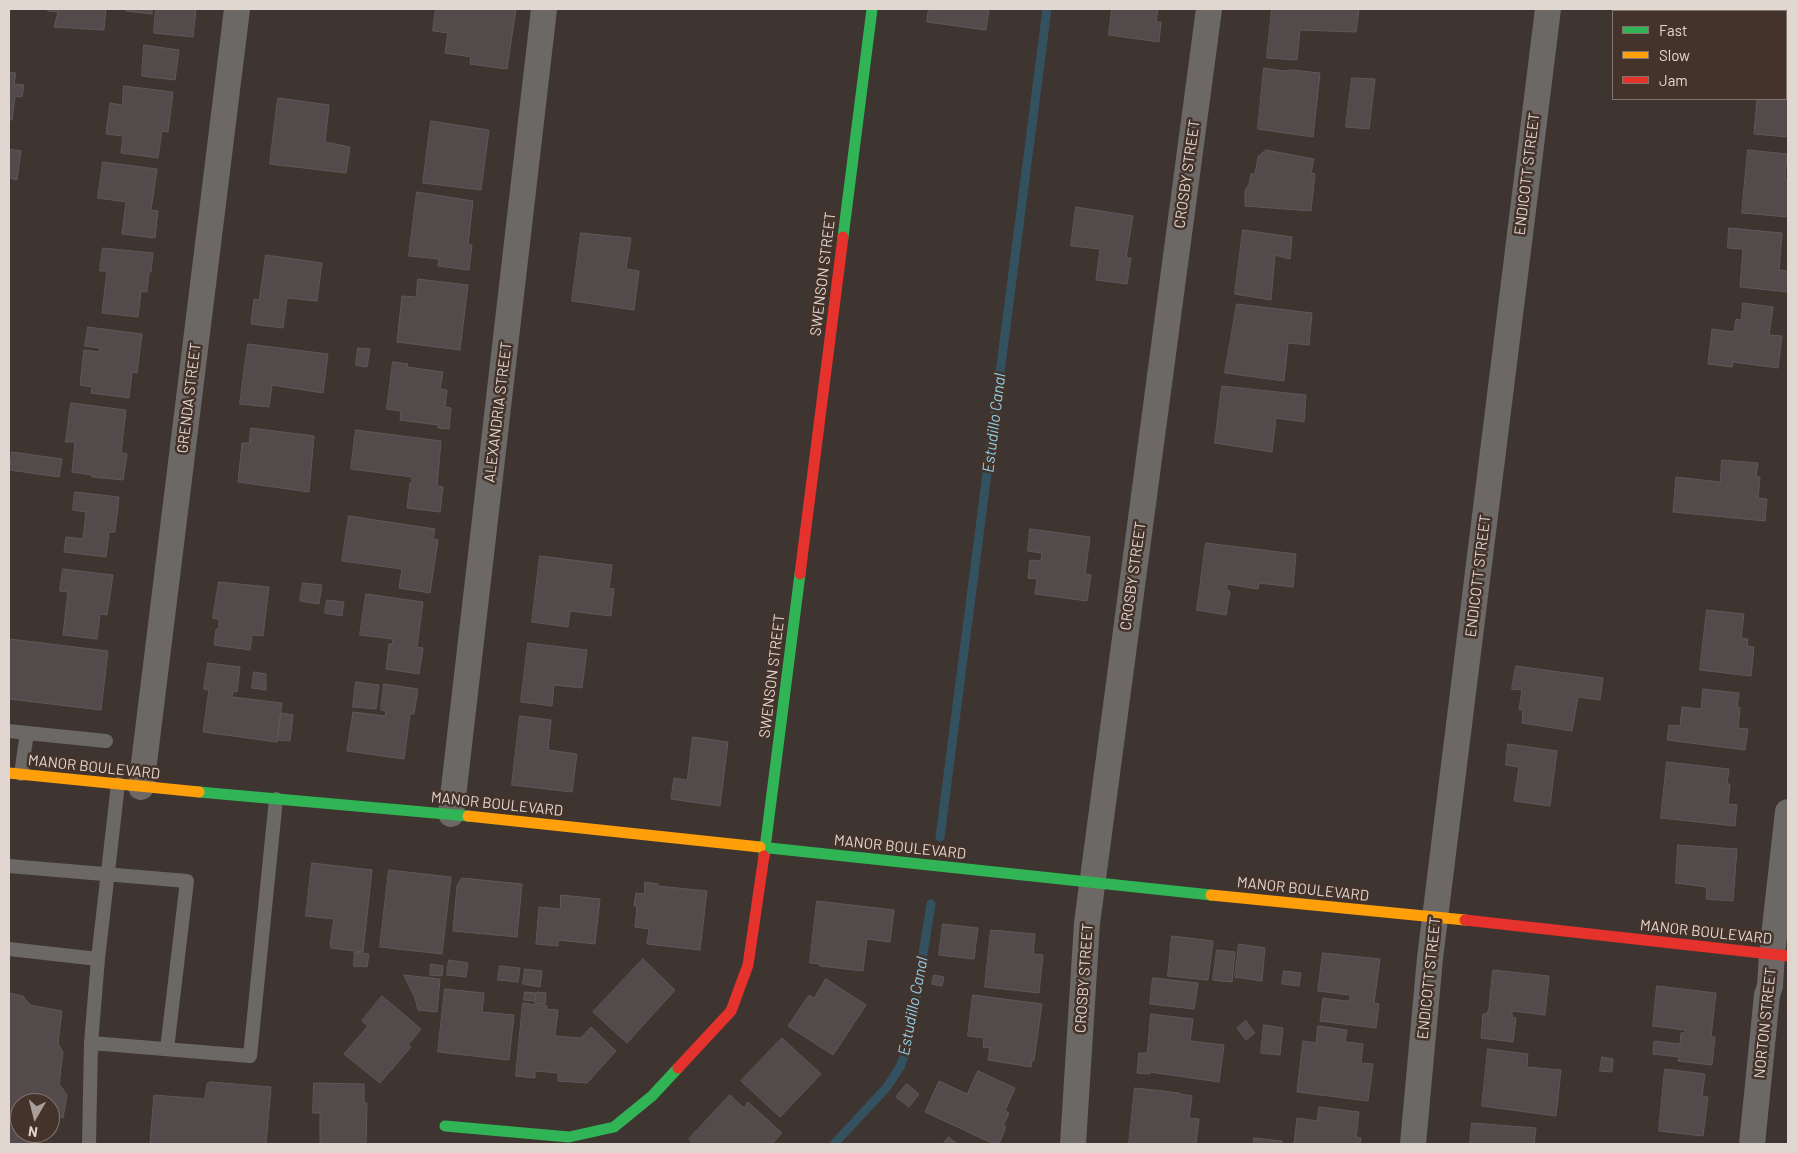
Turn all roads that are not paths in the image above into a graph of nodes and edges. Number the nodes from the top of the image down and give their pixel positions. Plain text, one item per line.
1 (237, 9) edge
2 (544, 9) edge
3 (872, 9) edge
4 (1209, 9) edge
5 (1548, 9) edge
6 (9, 731) edge
7 (27, 733) junction
8 (106, 741) dead end
9 (15, 774) edge
10 (129, 785) junction
11 (276, 800) junction
12 (1788, 812) edge
13 (451, 814) junction
14 (766, 847) junction
15 (9, 866) edge
16 (1785, 872) edge
17 (108, 875) junction
18 (1092, 883) junction
19 (1436, 917) junction
20 (9, 949) edge
21 (1780, 955) edge
22 (98, 959) junction
23 (91, 1043) junction
24 (168, 1049) junction
25 (445, 1126) dead end
26 (89, 1144) edge
27 (1073, 1144) edge
28 (1413, 1144) edge
29 (1752, 1144) edge

1 - 10 street, GRENDA STREET
2 - 13 street, ALEXANDRIA STREET
3 - 14 street, SWENSON STREET
4 - 18 street, CROSBY STREET
5 - 19 street, ENDICOTT STREET
6 - 7 lane
7 - 8 lane
7 - 9 lane
9 - 10 street, MANOR BOULEVARD
10 - 11 street, MANOR BOULEVARD
10 - 17 lane
11 - 13 street, MANOR BOULEVARD
11 - 24 lane
12 - 16 street, NORTON STREET
13 - 14 street, MANOR BOULEVARD
14 - 18 street, MANOR BOULEVARD
14 - 25 street, SWENSON STREET
15 - 17 lane
16 - 21 street, NORTON STREET
17 - 22 lane
17 - 24 lane
18 - 19 street, MANOR BOULEVARD
18 - 27 street, CROSBY STREET
19 - 21 street, MANOR BOULEVARD
19 - 28 street, ENDICOTT STREET
20 - 22 lane
21 - 29 street, NORTON STREET
22 - 23 lane
23 - 24 lane
23 - 26 lane

